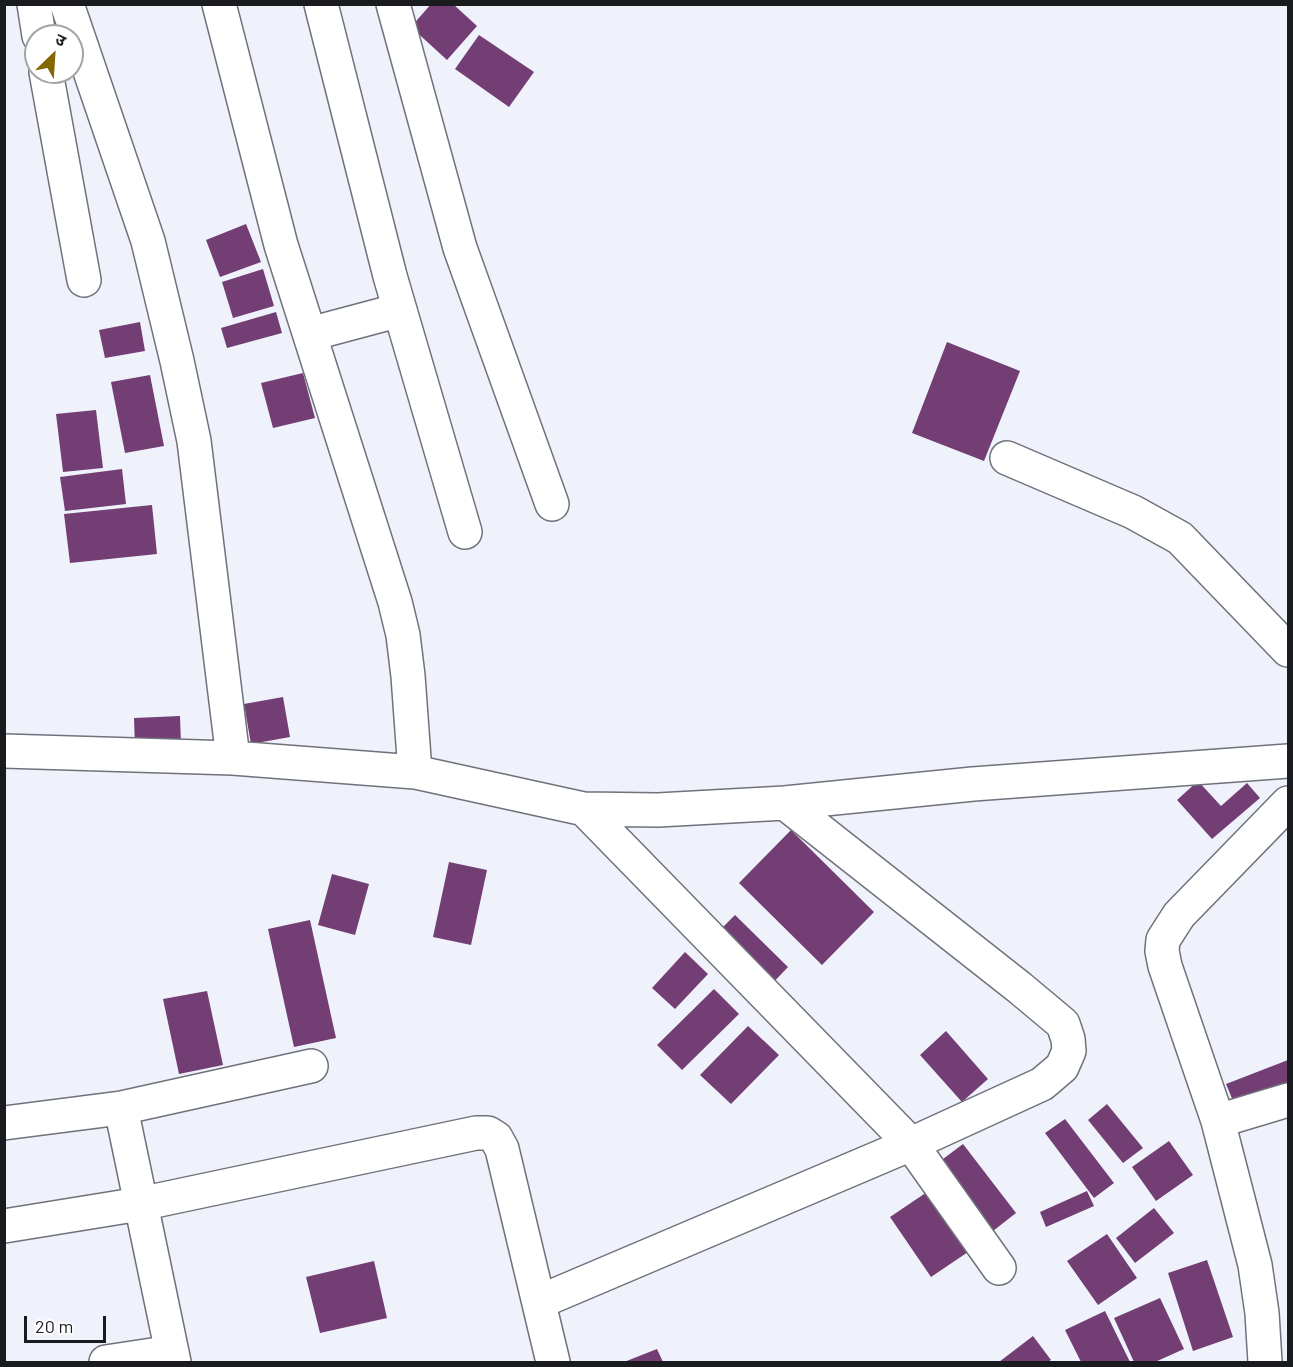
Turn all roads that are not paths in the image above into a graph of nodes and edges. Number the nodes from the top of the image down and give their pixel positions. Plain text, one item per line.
1 (34, 4) edge
2 (67, 4) edge
3 (219, 4) edge
4 (321, 4) edge
5 (393, 4) edge
6 (37, 24) edge
7 (48, 84) edge
8 (84, 280) dead end
9 (400, 310) junction
10 (310, 334) junction
11 (1007, 458) dead end
12 (552, 504) dead end
13 (465, 532) dead end
14 (1288, 650) edge
15 (4, 751) edge
16 (233, 758) junction
17 (1288, 761) edge
18 (415, 772) junction
19 (785, 803) junction
20 (1288, 803) edge
21 (584, 809) junction
22 (311, 1066) dead end
23 (1288, 1100) edge
24 (121, 1108) junction
25 (1218, 1121) junction
26 (4, 1123) edge
27 (911, 1144) junction
28 (140, 1204) junction
29 (4, 1226) edge
30 (999, 1268) dead end
31 (538, 1302) junction
32 (173, 1358) edge
33 (105, 1362) edge
34 (553, 1362) edge
35 (1265, 1362) edge

1 - 6 street
2 - 16 street
3 - 10 street
4 - 9 street
5 - 12 street
7 - 8 street
9 - 10 street
9 - 13 street
10 - 18 street
11 - 14 street
15 - 16 street
16 - 18 street
17 - 19 street
18 - 21 street
19 - 21 street
19 - 27 street
20 - 25 street
21 - 27 street
22 - 24 street
23 - 25 street
24 - 26 street
24 - 28 street
25 - 35 street
27 - 30 street
27 - 31 street
28 - 29 street
28 - 31 street
28 - 32 street
31 - 34 street
32 - 33 street

